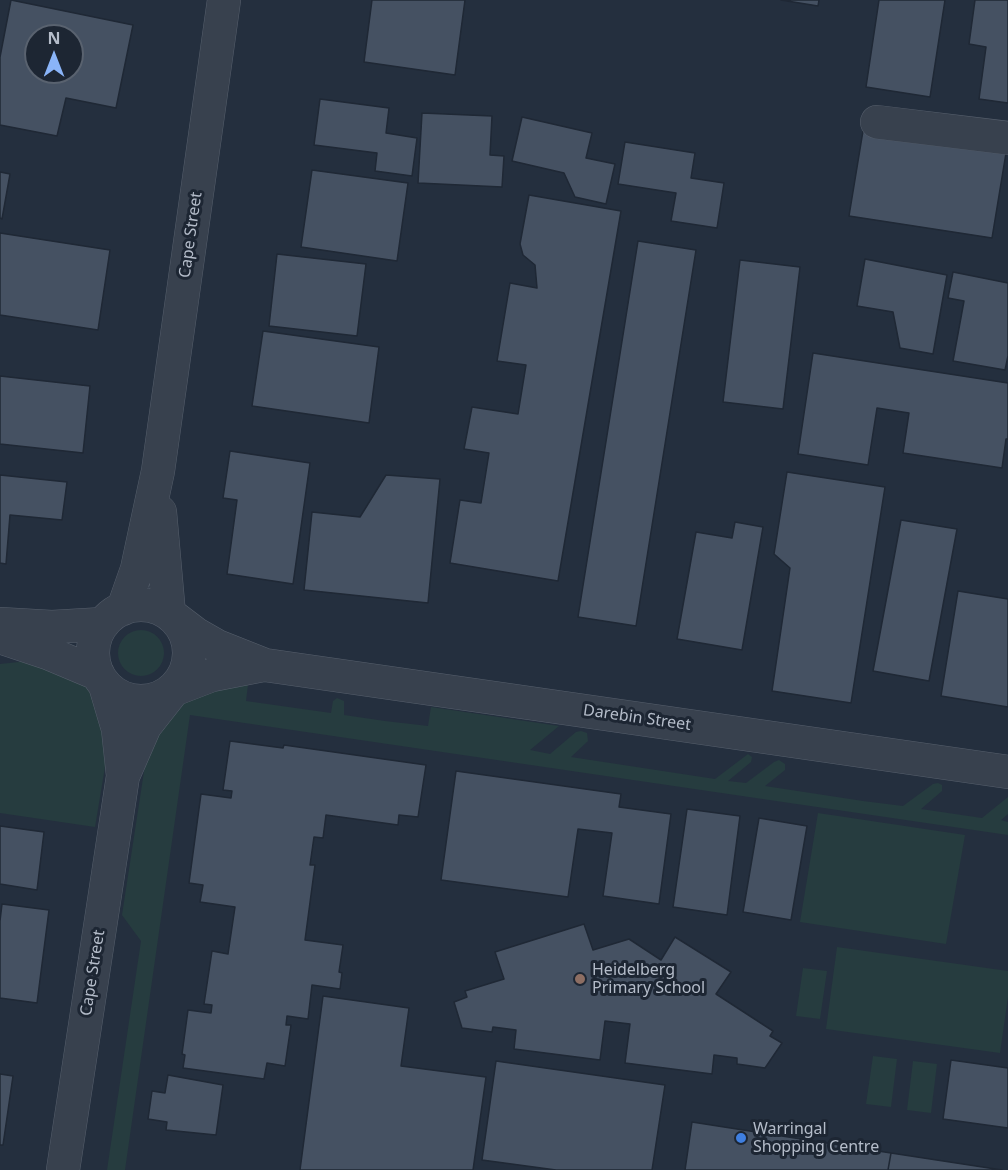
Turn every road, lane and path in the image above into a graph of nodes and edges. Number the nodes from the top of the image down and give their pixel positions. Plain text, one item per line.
1 (224, 0) edge
2 (877, 122) dead end
3 (1008, 138) edge
4 (158, 471) junction
5 (172, 616) junction
6 (113, 617) junction
7 (0, 624) edge
8 (0, 637) edge
9 (265, 665) junction
10 (101, 680) junction
11 (172, 692) junction
12 (1008, 772) edge
13 (123, 776) junction
14 (63, 1170) edge

1 - 4 street, Cape Street
2 - 3 street
4 - 5 street, Cape Street
4 - 6 street, Cape Street
5 - 6 street
5 - 9 street, Darebin Street
5 - 11 street
6 - 7 street
6 - 10 street
8 - 10 street
9 - 11 street, Darebin Street
9 - 12 street, Darebin Street
10 - 11 street
10 - 13 street, Cape Street
11 - 13 street, Cape Street
13 - 14 street, Cape Street

